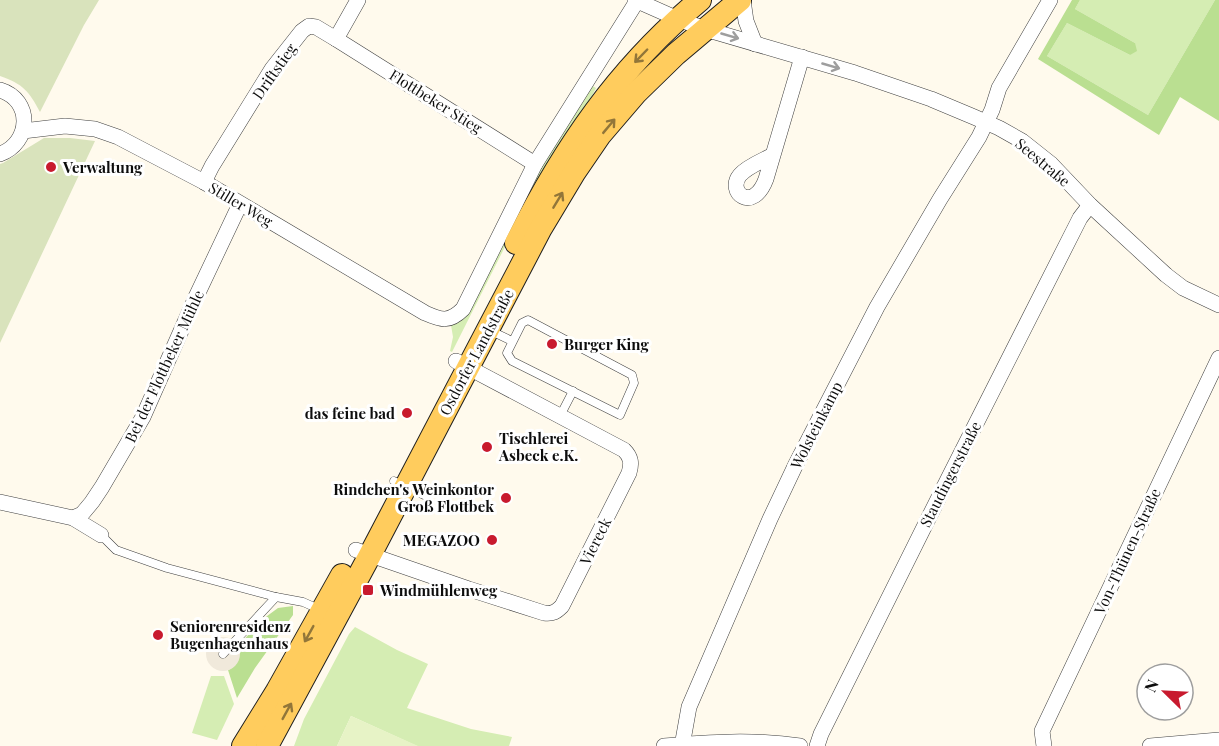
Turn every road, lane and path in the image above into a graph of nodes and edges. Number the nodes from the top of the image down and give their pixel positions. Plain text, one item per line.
1 (358, 0) edge
2 (700, 0) edge
3 (741, 0) edge
4 (1050, 0) edge
5 (636, 1) edge
6 (678, 19) junction
7 (705, 29) junction
8 (336, 39) junction
9 (755, 44) junction
10 (802, 57) junction
11 (0, 90) edge
12 (986, 122) junction
13 (23, 130) junction
14 (0, 154) edge
15 (773, 155) dead end
16 (535, 164) junction
17 (204, 182) junction
18 (240, 204) junction
19 (1090, 205) junction
20 (1219, 305) edge
21 (488, 329) junction
22 (512, 341) junction
23 (1219, 358) edge
24 (462, 364) junction
25 (573, 391) junction
26 (560, 416) junction
27 (400, 484) junction
28 (426, 496) dead end
29 (0, 502) edge
30 (74, 518) junction
31 (101, 535) joint
32 (363, 552) junction
33 (276, 597) junction
34 (322, 611) junction
35 (223, 654) dead end
36 (1219, 740) edge
37 (682, 745) edge
38 (243, 746) edge
39 (267, 746) edge
40 (664, 746) edge
41 (800, 746) edge
42 (817, 746) edge
43 (1044, 746) edge
44 (1150, 746) edge

1 - 8 street
2 - 6 main road, Osdorfer Landstraße
3 - 7 main road, Osdorfer Landstraße
3 - 9 street
4 - 12 street, Wolsteinkamp
5 - 6 street, Seestraße
5 - 16 street
6 - 7 street, Seestraße
6 -> 24 main road, Osdorfer Landstraße
7 -> 9 street, Seestraße
21 -> 7 main road, Osdorfer Landstraße
8 - 16 street, Flottbeker Stieg
8 - 17 street, Driftstieg
9 - 10 street, Seestraße
10 -> 12 street, Seestraße
10 - 15 street
11 - 13 street
12 - 19 street, Seestraße
12 - 37 street, Wolsteinkamp
13 - 14 street
13 - 17 street, Stiller Weg
16 - 18 street, Stiller Weg
17 - 18 street, Stiller Weg
18 - 30 street, Bei der Flottbeker Mühle
19 - 20 street, Seestraße
19 - 42 street, Staudingerstraße
21 - 22 lane
21 - 24 main road, Osdorfer Landstraße
22 - 25 lane
22 - 25 lane
23 - 43 street, Von-Thünen-Straße
24 - 26 street, Viereck
24 - 27 main road, Osdorfer Landstraße
25 - 26 lane
26 - 32 street, Viereck
27 - 28 lane
27 - 32 main road, Osdorfer Landstraße
29 - 30 street
30 - 31 street
31 - 33 lane
32 - 34 main road, Osdorfer Landstraße
39 -> 32 main road, Osdorfer Landstraße
33 - 34 lane
33 - 35 lane
34 -> 38 main road, Osdorfer Landstraße
36 - 44 street
37 - 40 street
37 - 41 street

